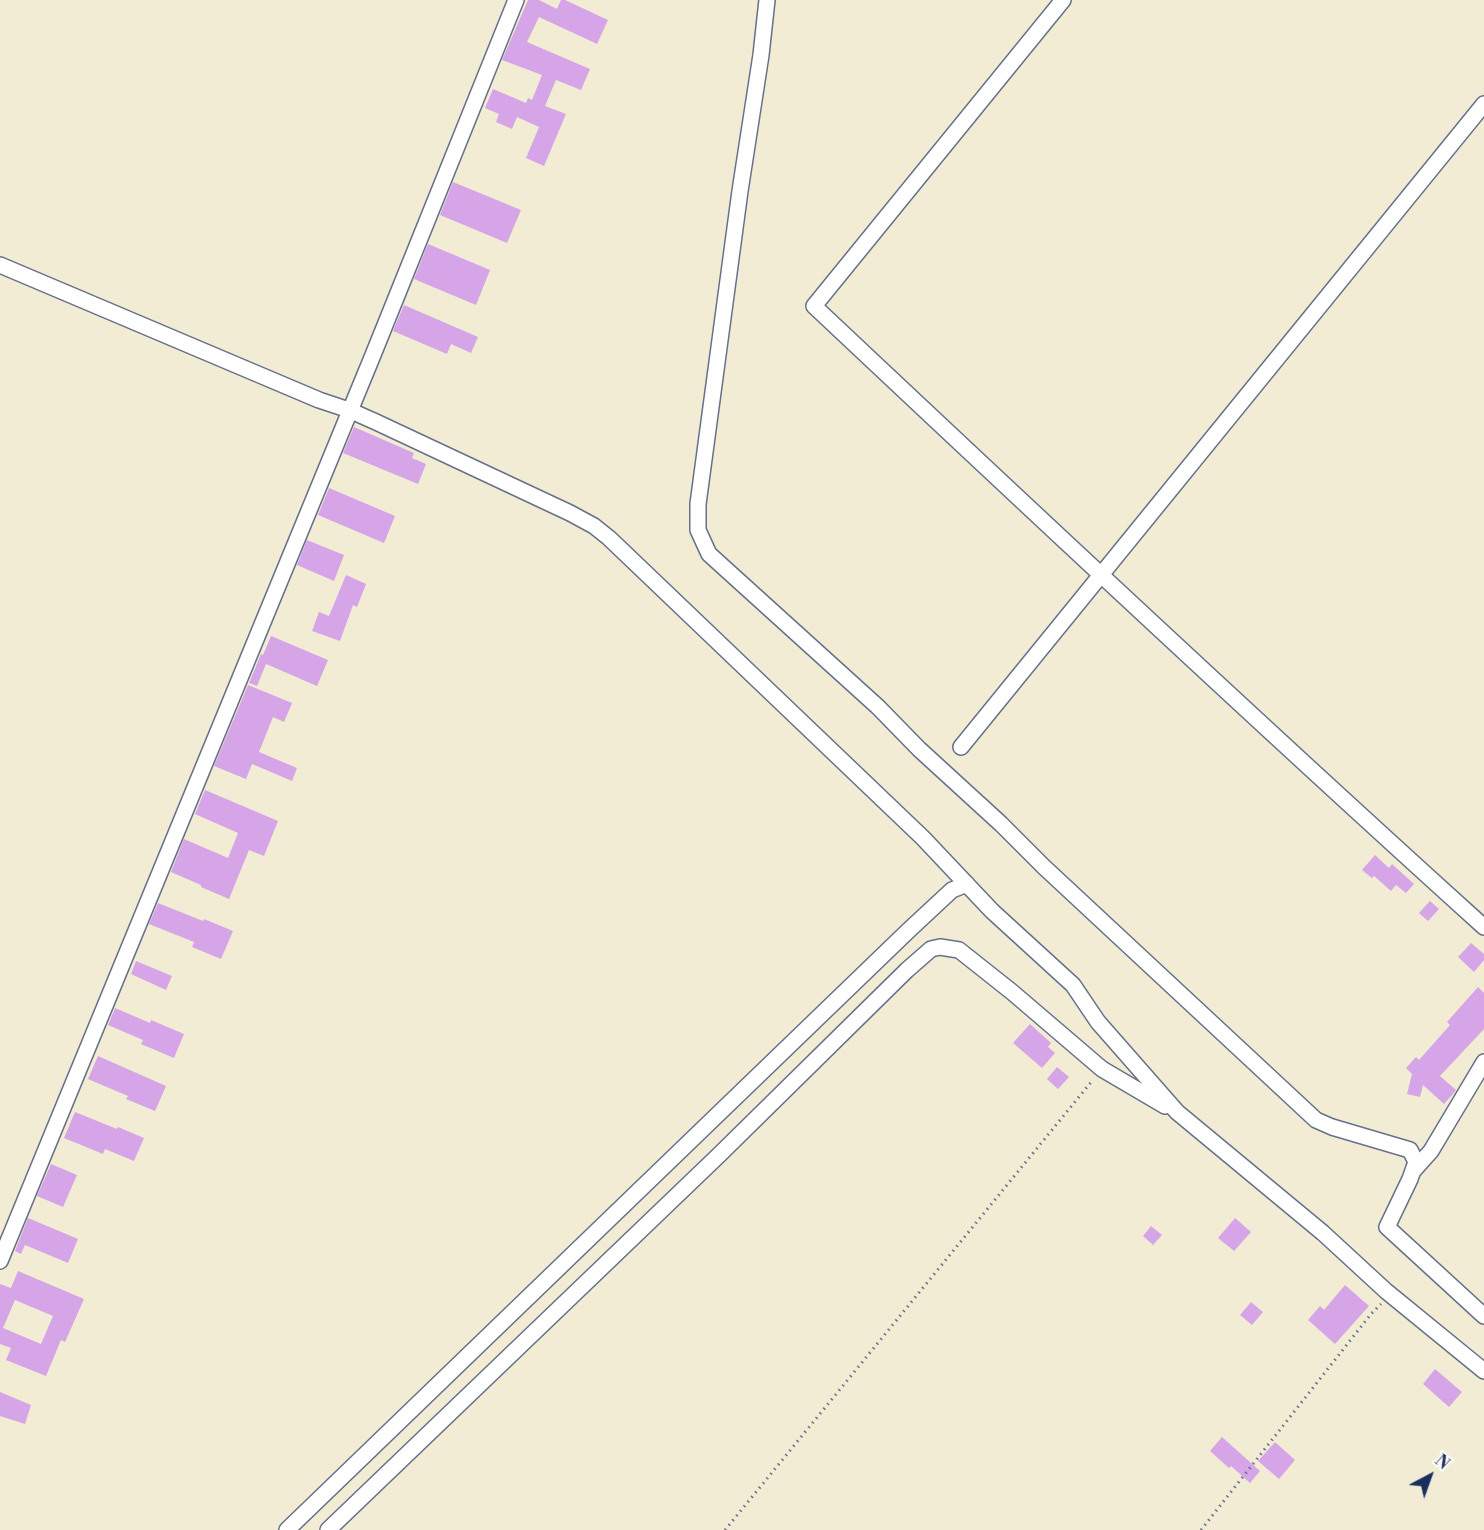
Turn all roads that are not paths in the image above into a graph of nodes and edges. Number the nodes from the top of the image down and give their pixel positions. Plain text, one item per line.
1 (516, 0) edge
2 (767, 0) edge
3 (1063, 0) edge
4 (1484, 104) edge
5 (0, 265) edge
6 (349, 410) junction
7 (1101, 576) junction
8 (962, 747) dead end
9 (967, 884) junction
10 (1484, 927) edge
11 (1484, 1062) edge
12 (1177, 1112) junction
13 (1413, 1171) junction
14 (0, 1261) edge
15 (1484, 1316) edge
16 (1484, 1371) edge
17 (287, 1530) edge
18 (328, 1530) edge

1 - 6 street
2 - 13 street
3 - 7 street
4 - 7 street
5 - 6 street
6 - 9 street
6 - 14 street
7 - 8 street
7 - 10 street
9 - 12 street
9 - 17 street
11 - 13 street
12 - 16 street
12 - 18 street
13 - 15 street

